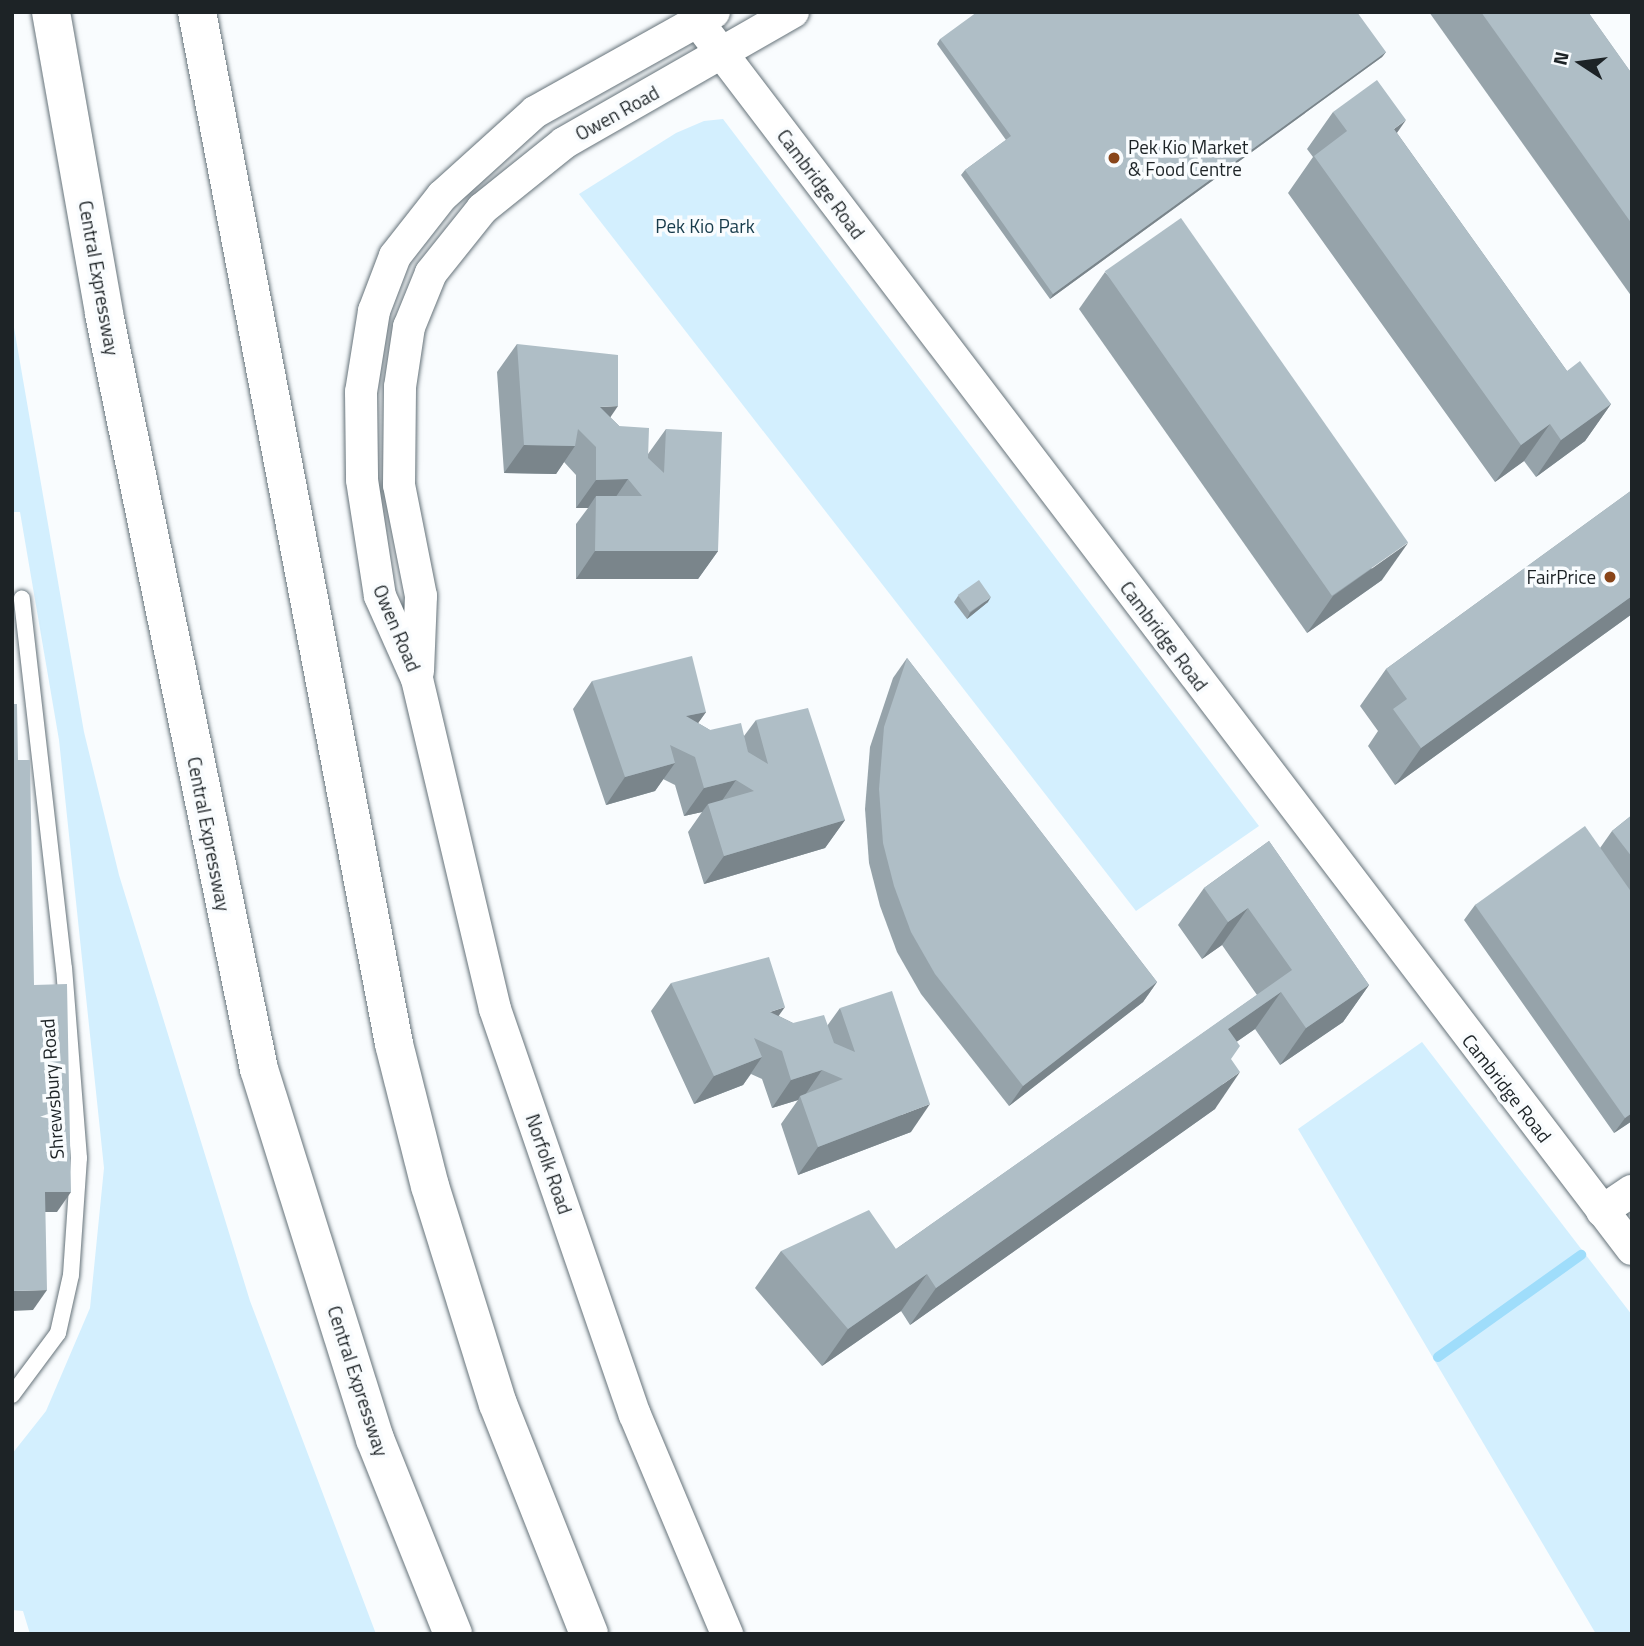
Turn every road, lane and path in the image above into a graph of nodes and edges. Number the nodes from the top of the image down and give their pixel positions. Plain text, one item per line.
1 (51, 12) edge
2 (197, 12) edge
3 (793, 12) edge
4 (706, 17) edge
5 (723, 54) junction
6 (22, 598) dead end
7 (417, 679) junction
8 (1632, 1191) edge
9 (1602, 1211) junction
10 (1632, 1249) edge
11 (12, 1395) edge
12 (453, 1634) edge
13 (589, 1634) edge
14 (727, 1634) edge

1 - 12 highway, Central Expressway
2 - 13 highway
3 - 5 street, Owen Road
4 - 5 street, Cambridge Road
4 - 7 street, Owen Road
5 - 7 street, Owen Road
5 - 9 street, Cambridge Road
6 - 11 lane, Shrewsbury Road
7 - 14 street, Norfolk Road
8 - 9 street
9 - 10 street, Cambridge Road

